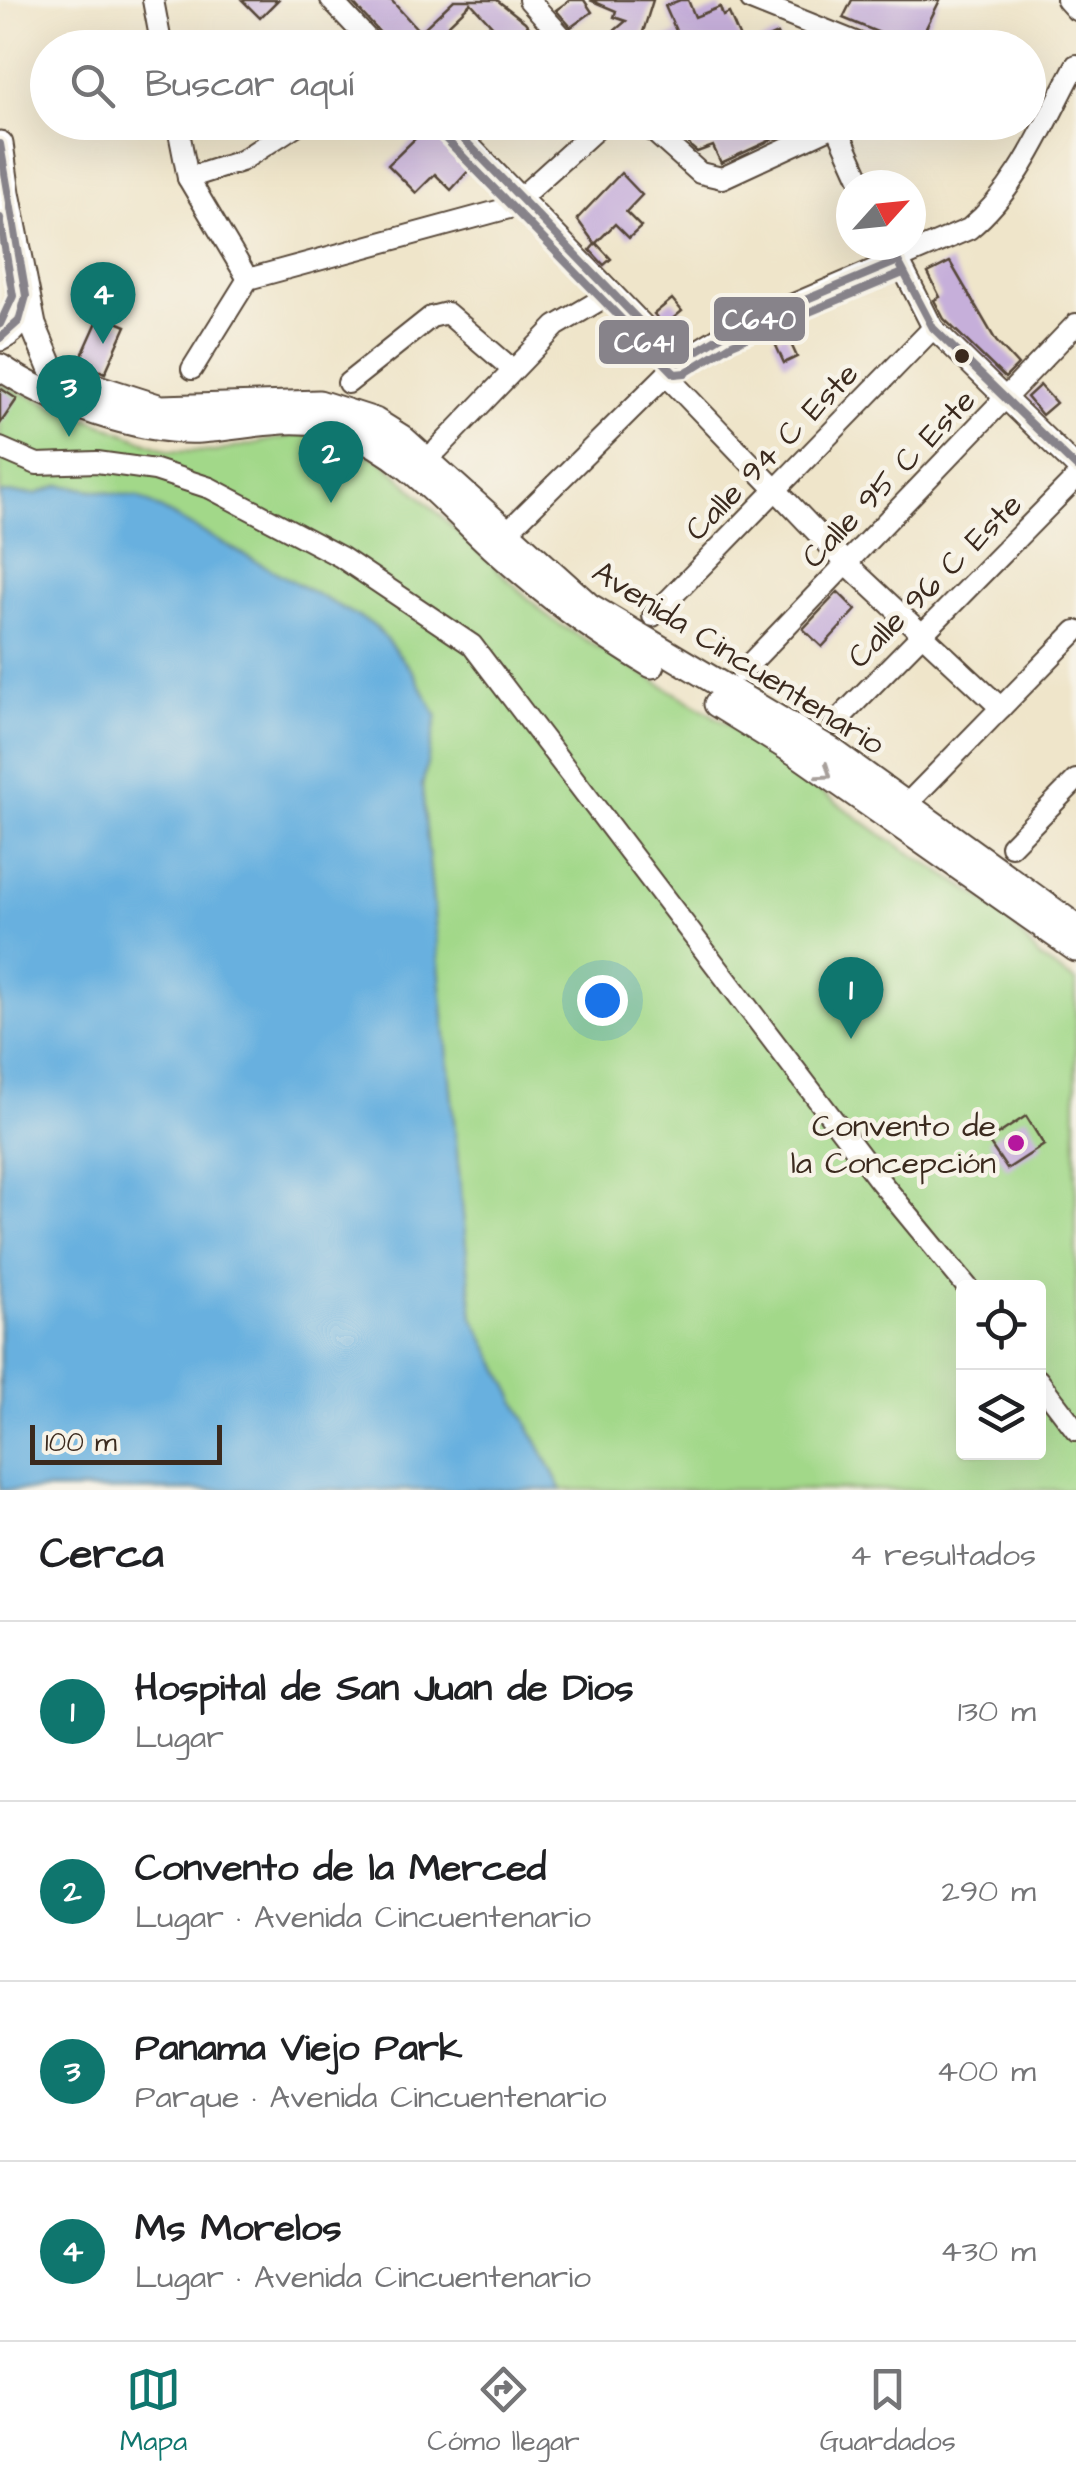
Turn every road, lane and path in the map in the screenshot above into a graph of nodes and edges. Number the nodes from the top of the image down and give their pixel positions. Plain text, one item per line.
1 (153, 0) edge
2 (331, 0) edge
3 (528, 0) edge
4 (752, 0) edge
5 (1067, 0) edge
6 (1076, 10) edge
7 (159, 30) edge
8 (359, 30) edge
9 (556, 30) edge
10 (826, 30) edge
11 (1076, 64) edge
12 (1046, 120) edge
13 (181, 140) edge
14 (273, 140) edge
15 (464, 140) edge
16 (585, 140) edge
17 (665, 140) edge
18 (806, 140) edge
19 (845, 140) edge
20 (1035, 140) edge
21 (0, 144) edge
22 (857, 170) edge
23 (188, 178) junction
24 (4, 188) edge
25 (521, 201) junction
26 (926, 243) edge
27 (879, 260) edge
28 (898, 260) edge
29 (248, 279) junction
30 (612, 294) junction
31 (26, 296) junction
32 (1076, 324) edge
33 (934, 328) junction
34 (0, 338) edge
35 (0, 367) edge
36 (672, 368) junction
37 (192, 369) dead end
38 (513, 370) junction
39 (348, 382) dead end
40 (1005, 398) junction
41 (0, 448) edge
42 (438, 449) dead end
43 (1076, 467) edge
44 (1076, 478) edge
45 (774, 491) junction
46 (506, 533) junction
47 (847, 564) junction
48 (653, 616) dead end
49 (1076, 631) edge
50 (922, 633) junction
51 (742, 672) dead end
52 (1001, 708) junction
53 (834, 724) dead end
54 (1076, 780) edge
55 (907, 804) junction
56 (1012, 846) dead end
57 (1076, 927) edge
58 (1076, 949) edge
59 (961, 1280) edge
60 (1046, 1391) edge
61 (1076, 1430) edge

1 - 7 street
2 - 8 street
3 - 9 street
4 - 10 street
5 - 6 street
11 - 12 street
13 - 23 street
14 - 23 street
15 - 25 street
16 - 25 street
17 - 18 street
19 - 22 street
20 - 26 street
21 - 24 main road, Avenida Cincuentenario
23 - 29 street
24 - 31 main road, Avenida Cincuentenario
25 - 29 street
25 - 30 street
27 - 36 street
28 - 33 street
29 - 37 street
30 - 36 street
30 - 38 street
31 - 34 main road
31 - 46 main road, Avenida Cincuentenario
32 - 40 street, Calle 95 C Este
33 - 40 street
33 - 45 street, Calle 94 C Este
35 -> 58 main road, Avenida Cincuentenario
36 - 45 street
36 - 46 street
38 - 39 street
38 - 42 street
40 - 43 street
40 - 47 street, Calle 95 C Este
41 - 59 street
44 - 50 street, Calle 96 C Este
45 - 47 street
45 - 48 street, Calle 94 C Este
46 - 55 main road, Avenida Cincuentenario
47 - 50 street
47 - 51 street, Calle 95 C Este
49 - 52 street
50 - 52 street
50 - 53 street, Calle 96 C Este
52 - 55 street
54 - 56 street
55 - 57 main road, Avenida Cincuentenario
60 - 61 street

